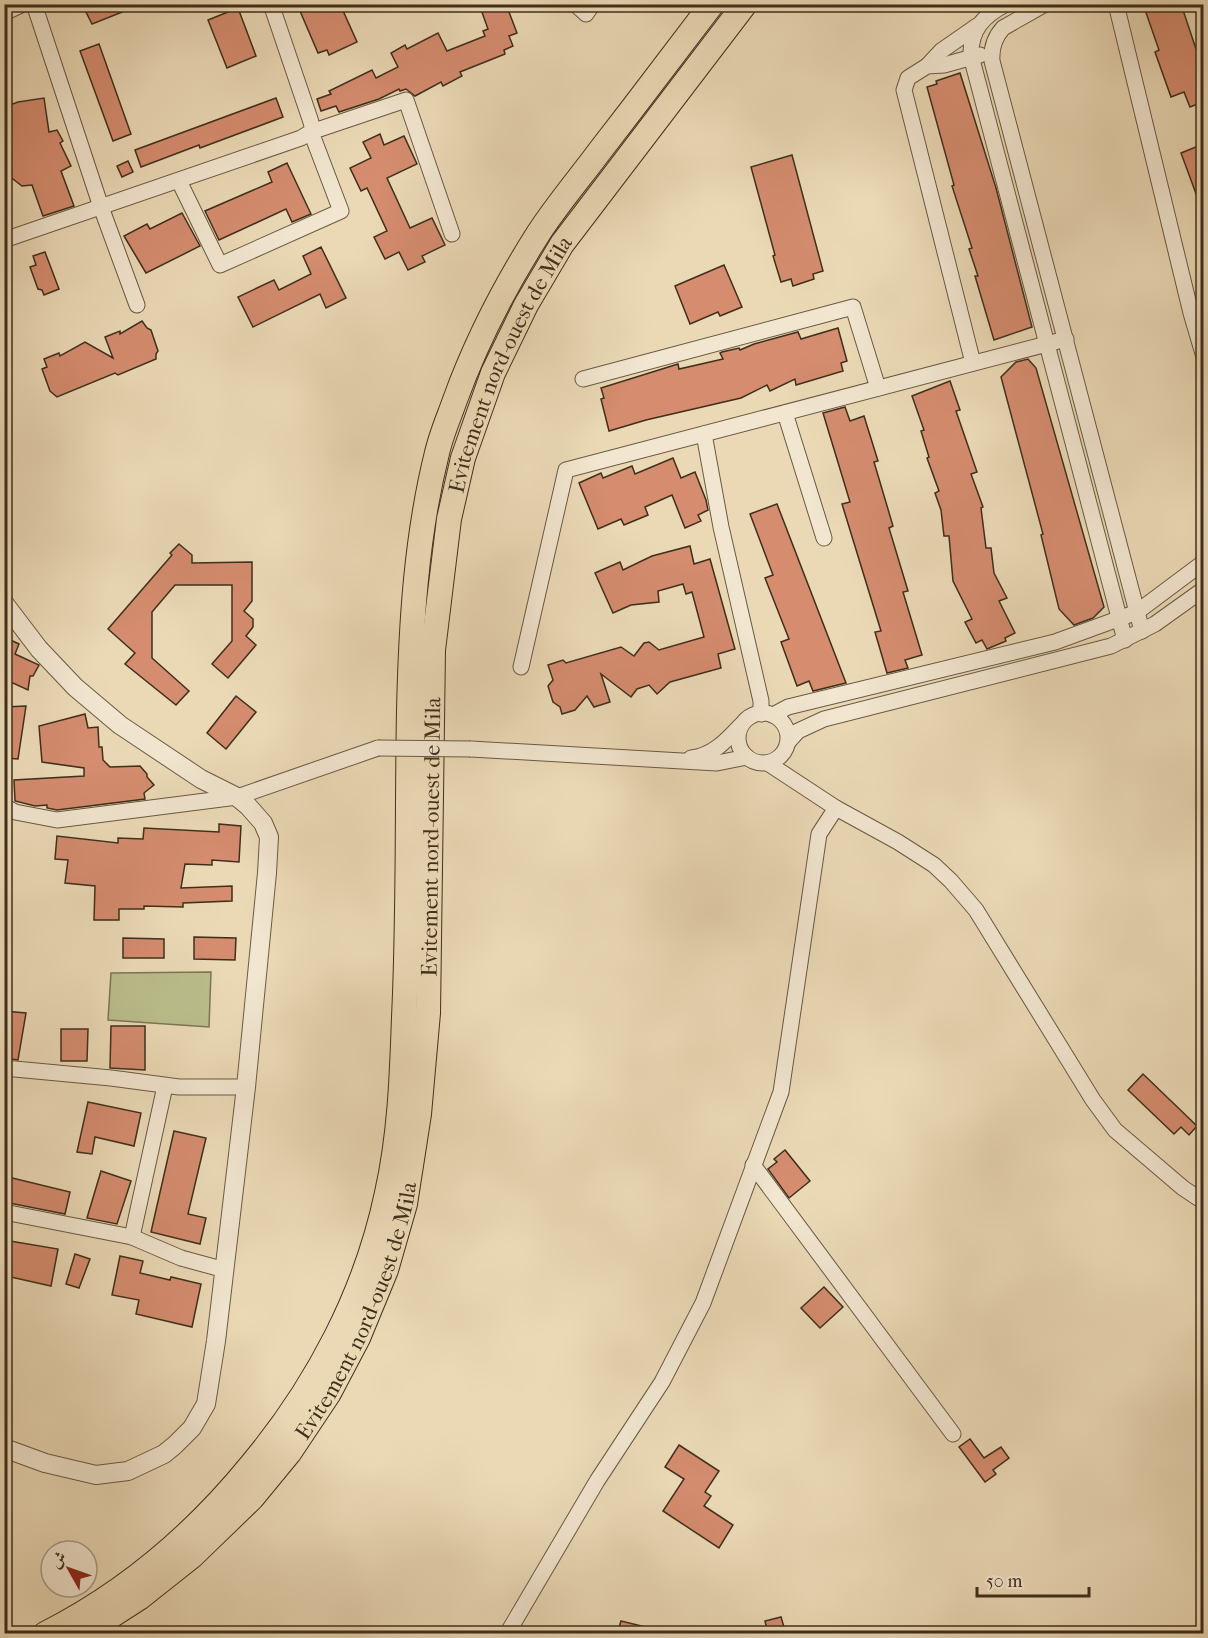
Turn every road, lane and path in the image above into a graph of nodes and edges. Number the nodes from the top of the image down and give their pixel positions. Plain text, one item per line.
1 (22, 4) edge
2 (34, 4) edge
3 (271, 4) edge
4 (575, 4) edge
5 (593, 4) edge
6 (712, 4) edge
7 (745, 4) edge
8 (1006, 4) edge
9 (1045, 4) edge
10 (1116, 4) edge
11 (992, 12) junction
12 (4, 13) edge
13 (977, 26) junction
14 (1003, 28) junction
15 (992, 54) junction
16 (971, 56) junction
17 (927, 66) junction
18 (311, 132) junction
19 (179, 181) junction
20 (101, 207) junction
21 (452, 234) dead end
22 (4, 240) edge
23 (136, 305) dead end
24 (1197, 312) edge
25 (1066, 339) junction
26 (1047, 344) junction
27 (1203, 357) edge
28 (973, 363) junction
29 (584, 379) dead end
30 (878, 388) junction
31 (786, 413) junction
32 (704, 434) junction
33 (824, 538) dead end
34 (1203, 562) edge
35 (1203, 589) edge
36 (4, 603) edge
37 (1137, 612) junction
38 (1120, 618) junction
39 (1142, 631) junction
40 (1125, 640) junction
41 (521, 667) dead end
42 (767, 714) junction
43 (744, 722) junction
44 (789, 741) junction
45 (747, 757) junction
46 (666, 759) junction
47 (769, 764) junction
48 (237, 797) junction
49 (4, 806) edge
50 (836, 808) junction
51 (4, 1068) edge
52 (165, 1086) junction
53 (246, 1088) junction
54 (753, 1165) junction
55 (1203, 1202) edge
56 (4, 1212) edge
57 (132, 1237) junction
58 (225, 1270) junction
59 (953, 1434) dead end
60 (4, 1448) edge
61 (45, 1634) edge
62 (83, 1634) edge
63 (507, 1634) edge

1 - 12 street
2 - 20 street
3 - 18 street
4 - 5 street
6 - 61 highway
7 - 62 highway, Evitement nord-ouest de Mila
8 - 11 street
9 - 14 street
10 - 24 street
11 - 13 street
11 - 14 street
13 - 16 street
13 - 17 street
14 - 15 street
15 - 16 street
15 - 25 street
16 - 17 street
16 - 26 street
17 - 28 street
18 - 19 street
18 - 19 street
18 - 21 street
19 - 20 street
20 - 22 street
20 - 23 street
24 - 27 street
25 - 26 street
25 - 37 street
26 - 28 street
26 - 38 street
28 - 30 street
29 - 30 street
30 - 31 street
31 - 32 street
31 - 33 street
32 - 41 street
32 - 42 street
34 - 37 street
35 - 39 street
36 - 48 street
37 - 38 street
37 - 39 street
38 - 40 street
38 - 42 street
39 - 40 street
40 - 44 street
42 - 43 street
42 - 44 street
43 - 45 street
43 - 46 street
44 - 47 street
45 - 46 street
45 - 47 street
46 - 48 street, bridge
47 - 50 street
48 - 49 street
48 - 53 street
50 - 54 street
50 - 55 street
51 - 52 street
52 - 53 street
52 - 57 street
53 - 58 street
54 - 59 street
54 - 63 street
56 - 57 street
57 - 58 street
58 - 60 street

